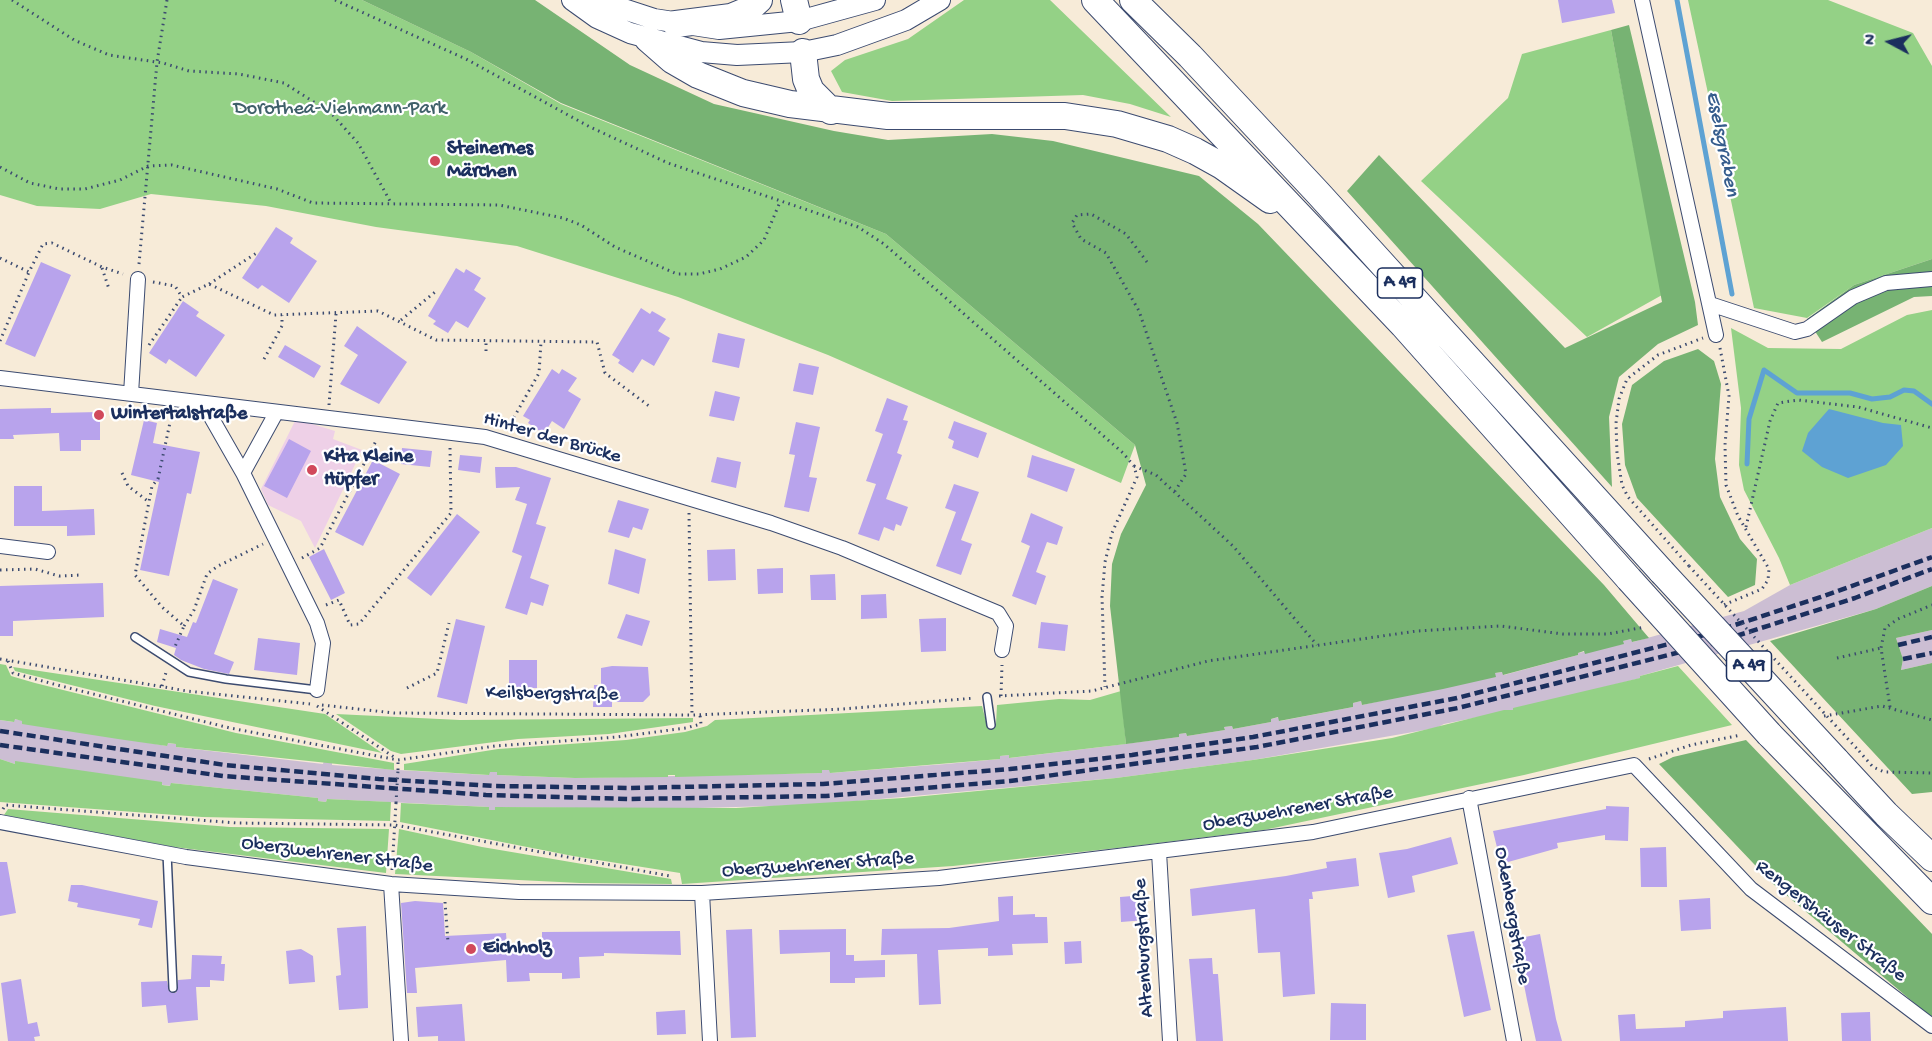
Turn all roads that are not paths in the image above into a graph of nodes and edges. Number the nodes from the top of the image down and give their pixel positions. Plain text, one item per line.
1 (572, 0) edge
2 (596, 0) edge
3 (759, 0) edge
4 (875, 0) edge
5 (940, 0) edge
6 (1095, 0) edge
7 (1133, 0) edge
8 (1642, 0) edge
9 (797, 11) edge
10 (676, 24) junction
11 (648, 39) junction
12 (803, 52) junction
13 (831, 111) junction
14 (1331, 249) junction
15 (138, 279) road end
16 (1932, 279) edge
17 (1710, 304) junction
18 (1716, 334) road end
19 (0, 378) edge
20 (131, 394) junction
21 (203, 403) junction
22 (276, 413) junction
23 (243, 473) junction
24 (0, 546) edge
25 (48, 552) dead end
26 (135, 637) dead end
27 (1002, 650) road end
28 (317, 690) joint
29 (987, 697) road end
30 (991, 725) dead end
31 (1634, 765) joint
32 (1469, 798) junction
33 (0, 822) edge
34 (1159, 852) junction
35 (167, 853) junction
36 (1932, 858) edge
37 (391, 884) junction
38 (702, 893) junction
39 (1932, 901) edge
40 (173, 988) dead end
41 (1932, 1026) edge
42 (401, 1041) edge
43 (710, 1041) edge
44 (1170, 1041) edge
45 (1514, 1041) edge

1 - 11 main road
2 - 10 main road
3 - 10 highway
4 - 9 main road
5 - 12 main road
6 - 14 highway, A 49
7 - 36 highway, A 49, bridge
8 - 17 street
9 - 10 main road
9 - 12 main road
11 - 12 main road
11 - 13 highway
12 - 13 highway
13 - 14 highway
14 - 39 highway, A 49, bridge
15 - 20 street
16 - 17 street
17 - 18 street
19 - 20 street, Hinter der Brücke
20 - 21 street, Hinter der Brücke
21 - 22 street, Hinter der Brücke
21 - 23 street
22 - 23 street
22 - 27 street, Hinter der Brücke
23 - 28 street
24 - 25 street
26 - 28 lane
29 - 30 lane
31 - 32 street, Oberzwehrener Straße
31 - 41 street, Rengershäuser Straße
32 - 34 street, Oberzwehrener Straße
32 - 45 street, Odenbergstraße
33 - 35 street, Oberzwehrener Straße
34 - 38 street, Oberzwehrener Straße
34 - 44 street, Altenburgstraße
35 - 37 street, Oberzwehrener Straße
35 - 40 lane
37 - 38 street, Oberzwehrener Straße
37 - 42 street
38 - 43 street

